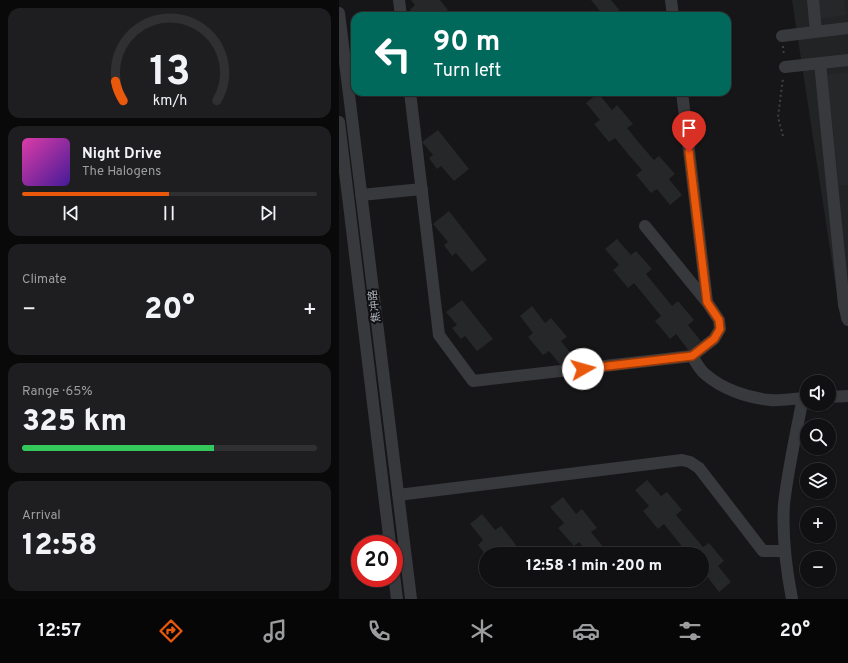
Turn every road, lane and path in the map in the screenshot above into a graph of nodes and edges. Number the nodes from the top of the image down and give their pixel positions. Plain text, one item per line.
1 (399, 0) edge
2 (671, 0) edge
3 (813, 0) edge
4 (400, 12) edge
5 (672, 12) edge
6 (339, 14) edge
7 (848, 28) edge
8 (817, 32) junction
9 (782, 36) joint
10 (848, 60) edge
11 (820, 64) junction
12 (785, 67) junction
13 (410, 96) edge
14 (682, 96) edge
15 (339, 122) edge
16 (783, 136) dead end
17 (422, 189) junction
18 (361, 194) junction
19 (645, 226) dead end
20 (707, 302) junction
21 (848, 320) edge
22 (692, 356) junction
23 (848, 396) edge
24 (836, 397) edge
25 (800, 398) edge
26 (802, 411) edge
27 (398, 495) junction
28 (389, 535) edge
29 (785, 551) junction
30 (396, 587) edge
31 (397, 599) edge
32 (411, 599) edge
33 (793, 599) edge

1 - 4 street
2 - 5 street
3 - 8 street
6 - 18 street, 焦冲路
7 - 8 street
8 - 9 street
9 - 12 path
10 - 11 street
11 - 12 street
11 - 21 street
12 - 16 path
13 - 17 street
14 - 20 street
15 - 28 street, 焦冲路
17 - 18 street
17 - 22 street
18 - 27 street, 焦冲路
19 - 20 street
20 - 22 street
22 - 25 street
23 - 24 street
26 - 29 street
27 - 29 street
27 - 32 street, 焦冲路
29 - 33 street
30 - 31 street

